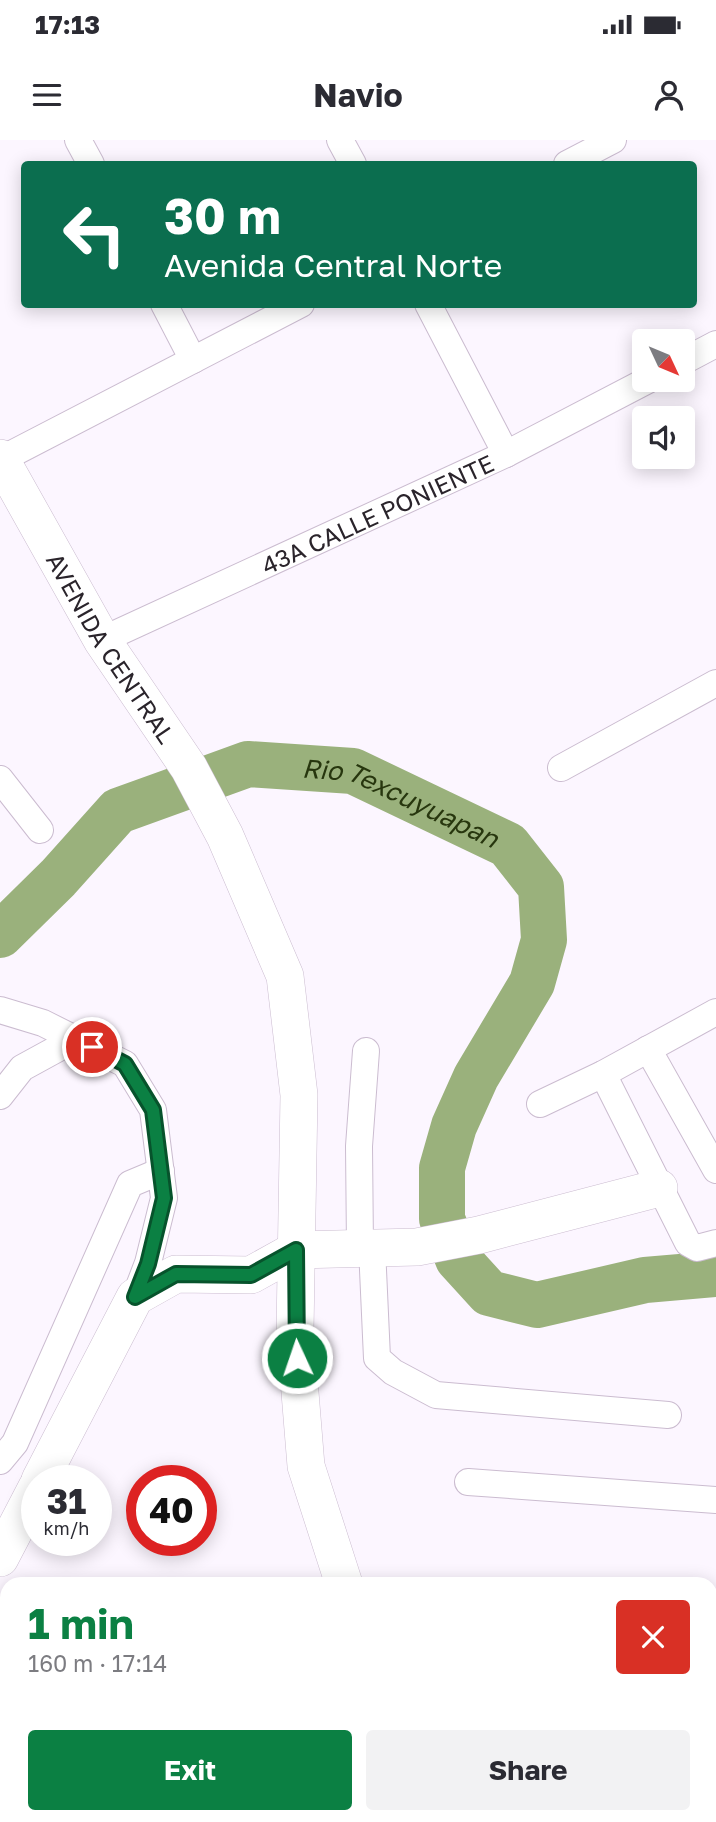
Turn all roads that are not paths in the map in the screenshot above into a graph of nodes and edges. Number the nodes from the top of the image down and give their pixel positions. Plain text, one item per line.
1 (78, 140) edge
2 (340, 140) edge
3 (597, 144) edge
4 (89, 161) edge
5 (351, 161) edge
6 (572, 161) edge
7 (166, 308) edge
8 (293, 308) edge
9 (430, 308) edge
10 (716, 344) edge
11 (695, 355) edge
12 (192, 360) junction
13 (632, 388) edge
14 (506, 454) junction
15 (0, 459) edge
16 (102, 640) junction
17 (716, 683) edge
18 (561, 768) dead end
19 (0, 779) edge
20 (40, 830) dead end
21 (0, 1010) edge
22 (716, 1012) edge
23 (75, 1039) junction
24 (648, 1049) junction
25 (366, 1051) dead end
26 (603, 1074) junction
27 (0, 1096) edge
28 (540, 1104) dead end
29 (716, 1170) edge
30 (161, 1171) junction
31 (659, 1188) junction
32 (706, 1246) edge
33 (366, 1248) junction
34 (296, 1250) junction
35 (135, 1297) junction
36 (668, 1415) dead end
37 (5, 1446) edge
38 (48, 1465) edge
39 (468, 1482) dead end
40 (716, 1500) edge
41 (21, 1518) edge
42 (0, 1558) edge
43 (342, 1577) edge

1 - 4 street
2 - 5 street
3 - 6 street
7 - 12 street
8 - 12 street
9 - 14 street
10 - 11 street
12 - 15 street
13 - 14 street, 43A CALLE PONIENTE
14 - 16 street, 43A CALLE PONIENTE
15 - 16 street, AVENIDA CENTRAL
16 - 34 street, AVENIDA CENTRAL
17 - 18 street
19 - 20 street
21 - 23 street
22 - 24 street
23 - 27 street
23 - 30 street
24 - 26 street
24 - 29 street
25 - 33 street
26 - 28 street
26 - 31 street
30 - 35 street
30 - 37 street
31 - 32 street
31 - 33 street
33 - 34 street
33 - 36 street
34 - 35 street
34 - 43 street, AVENIDA CENTRAL
35 - 38 street
39 - 40 street
41 - 42 street

